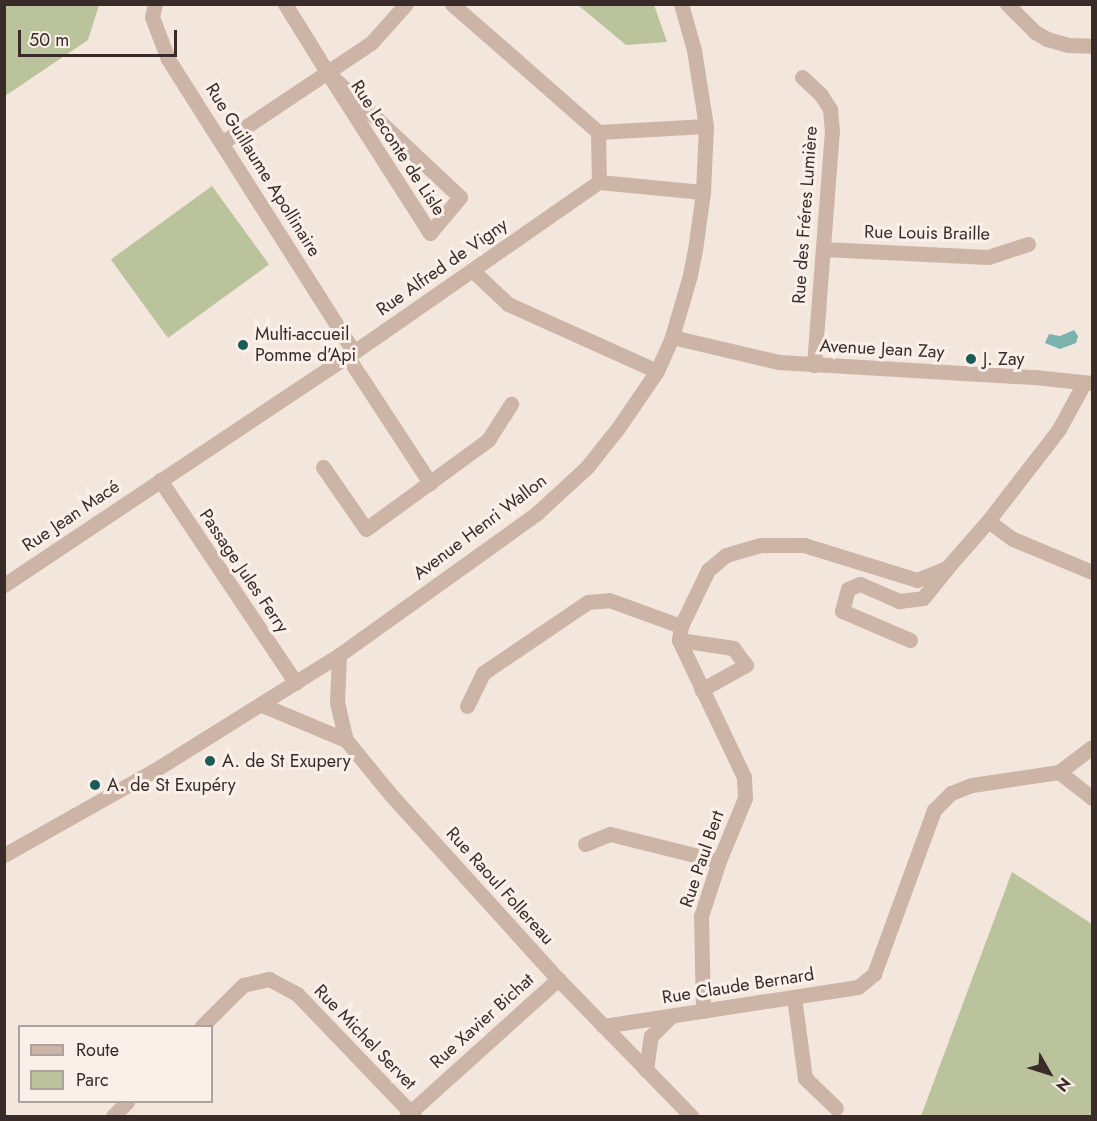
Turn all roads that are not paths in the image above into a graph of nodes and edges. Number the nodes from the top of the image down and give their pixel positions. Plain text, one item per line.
1 (154, 4) edge
2 (285, 4) edge
3 (406, 4) edge
4 (452, 4) edge
5 (681, 4) edge
6 (1007, 4) edge
7 (1092, 45) edge
8 (327, 72) junction
9 (802, 77) dead end
10 (706, 126) junction
11 (598, 132) junction
12 (223, 142) junction
13 (599, 182) junction
14 (703, 192) junction
15 (1028, 244) dead end
16 (823, 249) junction
17 (472, 270) junction
18 (672, 336) junction
19 (351, 354) junction
20 (814, 365) junction
21 (657, 371) junction
22 (1088, 383) edge
23 (511, 404) dead end
24 (323, 467) dead end
25 (160, 480) junction
26 (430, 483) junction
27 (988, 521) junction
28 (947, 568) junction
29 (1092, 572) edge
30 (4, 585) edge
31 (680, 633) junction
32 (910, 640) dead end
33 (339, 655) junction
34 (296, 683) junction
35 (701, 690) junction
36 (262, 705) junction
37 (466, 706) dead end
38 (346, 740) junction
39 (1092, 747) edge
40 (1059, 772) junction
41 (1092, 798) edge
42 (585, 844) dead end
43 (4, 855) edge
44 (719, 861) junction
45 (558, 979) junction
46 (794, 997) junction
47 (704, 1011) junction
48 (671, 1017) junction
49 (203, 1025) edge
50 (603, 1026) junction
51 (646, 1070) junction
52 (126, 1103) edge
53 (836, 1108) dead end
54 (410, 1115) edge
55 (112, 1116) edge
56 (691, 1116) edge

1 - 12 street, Rue Guillaume Apollinaire
2 - 8 street, Rue Leconte de Lisle
3 - 8 street
4 - 11 street
5 - 10 street, Avenue Henri Wallon
6 - 7 street
8 - 8 street, Rue Leconte de Lisle
8 - 12 street
9 - 16 street, Rue des Fréres Lumière
10 - 11 street
10 - 14 street, Avenue Henri Wallon
11 - 13 street
12 - 19 street, Rue Guillaume Apollinaire
13 - 14 street
13 - 17 street, Rue Alfred de Vigny
14 - 18 street, Avenue Henri Wallon
15 - 16 street, Rue Louis Braille
16 - 20 street, Rue des Fréres Lumière
17 - 19 street, Rue Alfred de Vigny
17 - 21 street
18 - 20 street, Avenue Jean Zay
18 - 21 street, Avenue Henri Wallon
19 - 25 street, Rue Alfred de Vigny
19 - 26 street, Rue Guillaume Apollinaire
20 - 22 street, Avenue Jean Zay
21 - 33 street, Avenue Henri Wallon
22 - 27 street
23 - 26 street
24 - 26 street
25 - 30 street, Rue Jean Macé
25 - 34 street, Passage Jules Ferry
27 - 28 street
27 - 29 street
28 - 31 street
28 - 32 street
31 - 35 street, Rue Paul Bert
31 - 35 street
31 - 37 street
33 - 34 street, Avenue Henri Wallon
33 - 38 street, Rue Raoul Follereau
34 - 36 street, Avenue Henri Wallon
35 - 44 street, Rue Paul Bert
36 - 38 street
36 - 43 street, Avenue Henri Wallon
38 - 45 street, Rue Raoul Follereau
39 - 40 street
40 - 41 street
40 - 46 street, Rue Claude Bernard
42 - 44 street
44 - 47 street, Rue Paul Bert
45 - 50 street, Rue Raoul Follereau
45 - 54 street, Rue Xavier Bichat
46 - 47 street, Rue Claude Bernard
46 - 53 street
47 - 48 street, Rue Claude Bernard
48 - 50 street, Rue Claude Bernard
48 - 51 street
49 - 54 street, Rue Michel Servet
50 - 51 street, Rue Raoul Follereau
51 - 56 street, Rue Raoul Follereau
52 - 55 street

